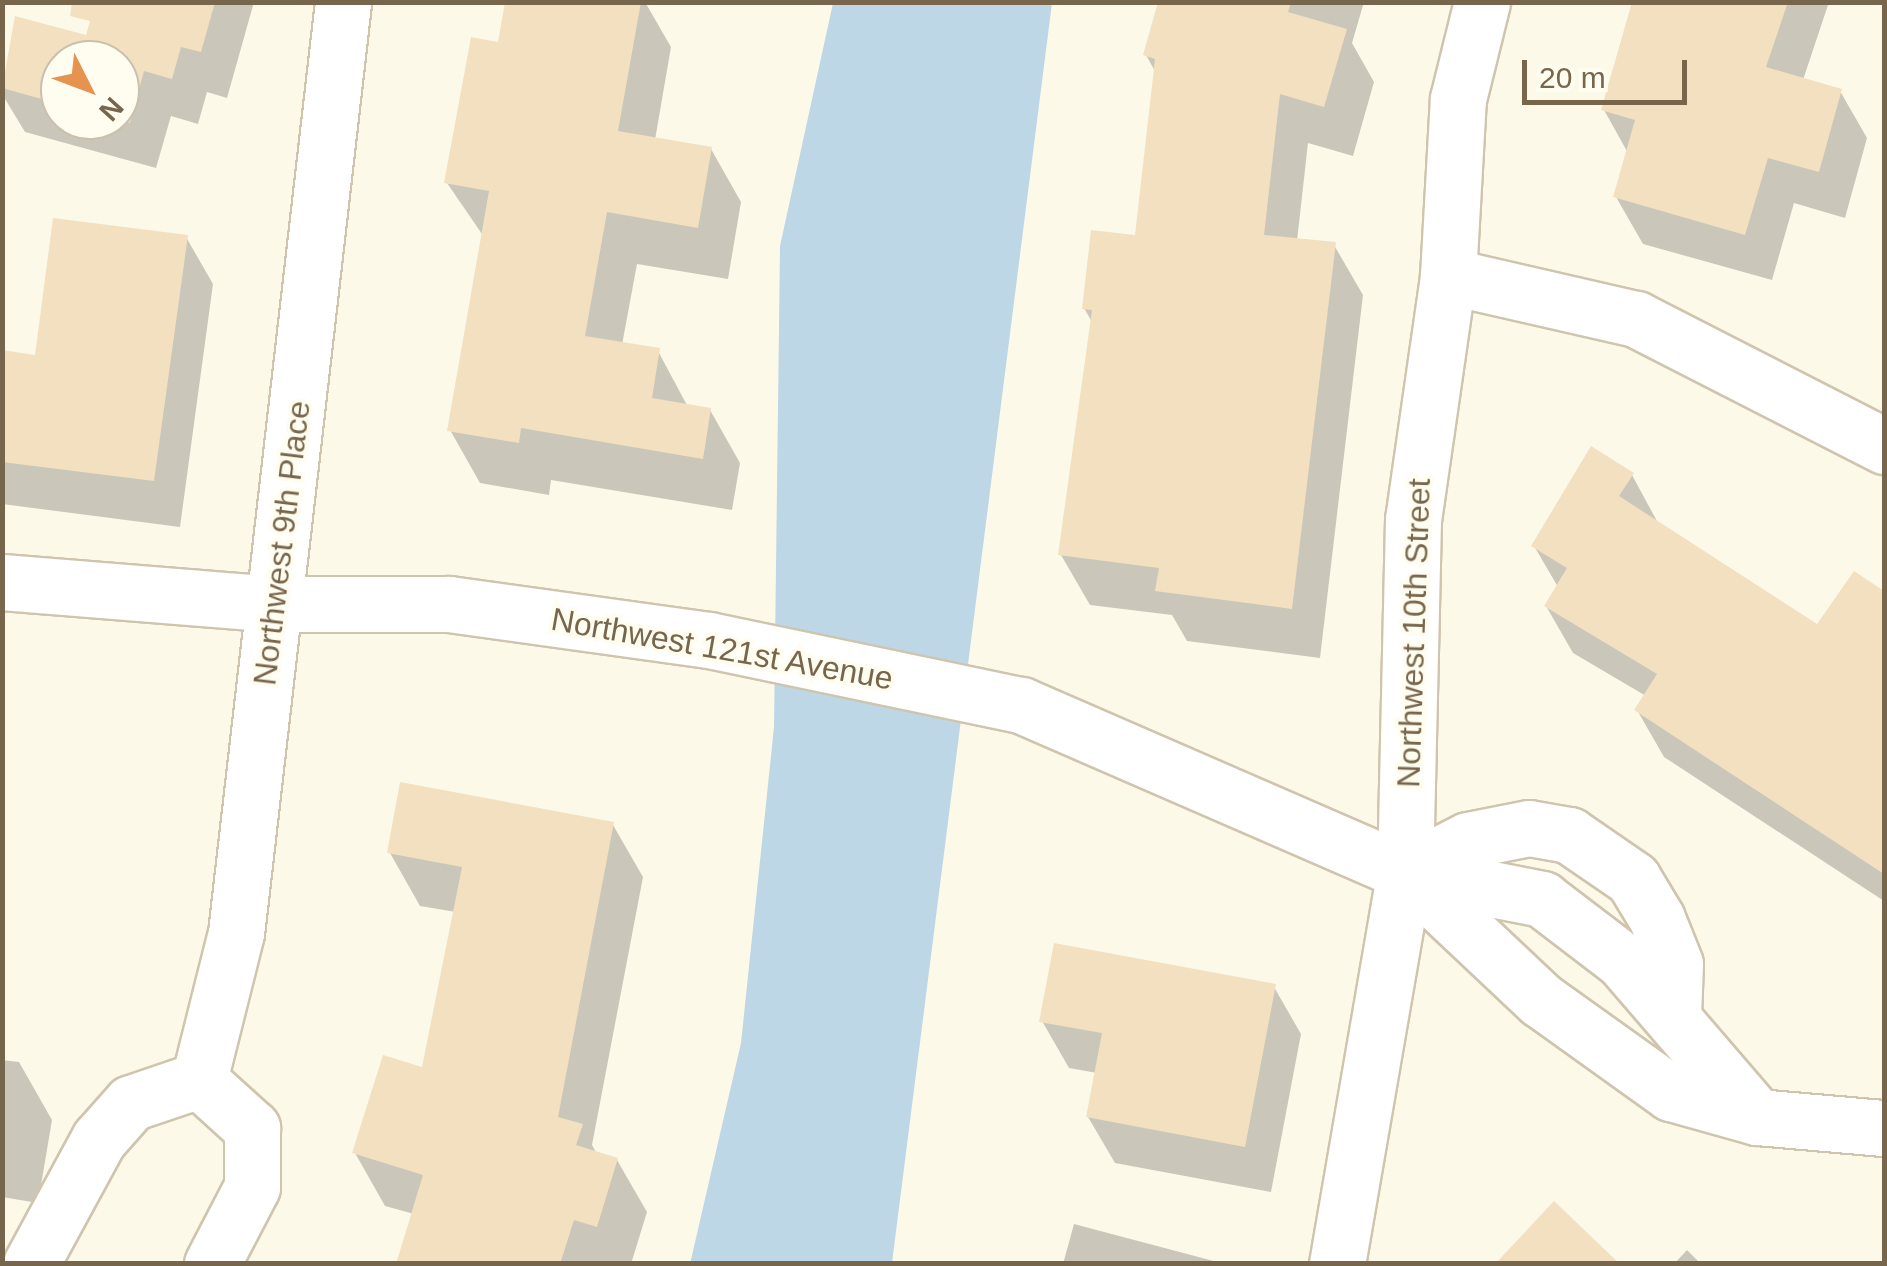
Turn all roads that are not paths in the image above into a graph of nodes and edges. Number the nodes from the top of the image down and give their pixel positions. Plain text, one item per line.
1 (343, 2) edge
2 (1482, 2) edge
3 (1448, 276) junction
4 (1884, 446) edge
5 (2, 582) edge
6 (277, 604) junction
7 (1405, 872) junction
8 (1673, 1015) junction
9 (199, 1080) junction
10 (1757, 1116) junction
11 (1884, 1128) edge
12 (31, 1264) edge
13 (212, 1264) edge
14 (1337, 1264) edge

1 - 6 street, Northwest 9th Place
2 - 3 street, Northwest 10th Street
3 - 4 street
3 - 7 street, Northwest 10th Street
5 - 6 street, Northwest 121st Avenue
6 - 7 street, Northwest 121st Avenue
6 - 9 street, Northwest 9th Place
7 - 8 street, Northwest 121st Avenue
7 - 8 street
7 - 10 street, Northwest 121st Avenue
7 - 14 street, Northwest 10th Street
8 - 10 street, Northwest 121st Avenue
9 - 12 street
9 - 13 street
10 - 11 street, Northwest 121st Avenue

